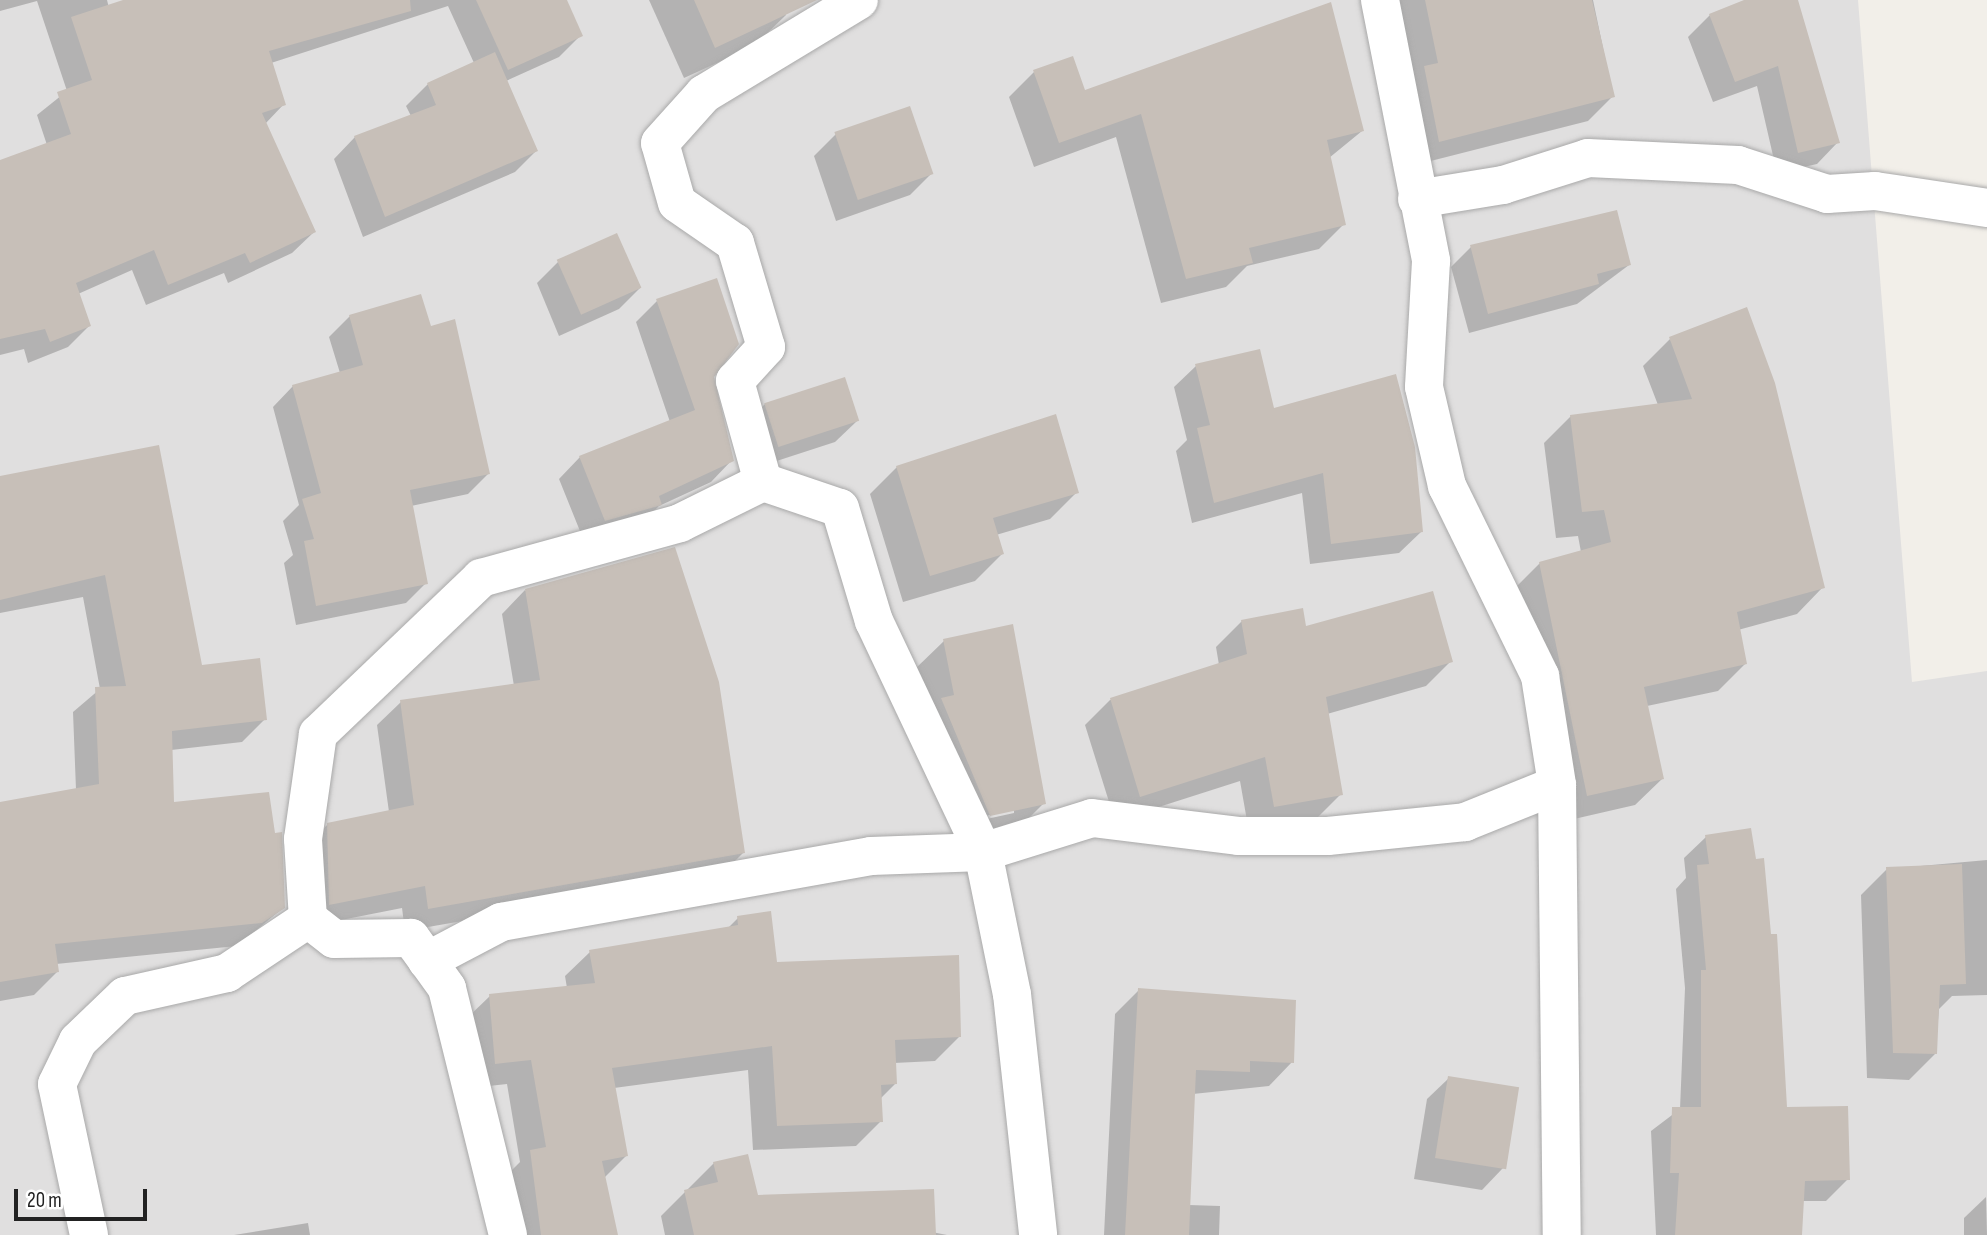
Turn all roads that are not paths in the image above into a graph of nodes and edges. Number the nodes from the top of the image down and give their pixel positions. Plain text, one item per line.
1 (859, 0) edge
2 (1380, 0) edge
3 (1417, 199) junction
4 (1987, 208) edge
5 (763, 482) junction
6 (1557, 785) junction
7 (984, 852) junction
8 (308, 919) junction
9 (427, 961) junction
10 (89, 1235) edge
11 (508, 1235) edge
12 (1038, 1235) edge
13 (1562, 1235) edge

1 - 5 street
2 - 3 street
3 - 4 street
3 - 6 street
5 - 7 street
5 - 8 street
6 - 7 street
6 - 13 street
7 - 9 street
7 - 12 street
8 - 9 street
8 - 10 street
9 - 11 street

